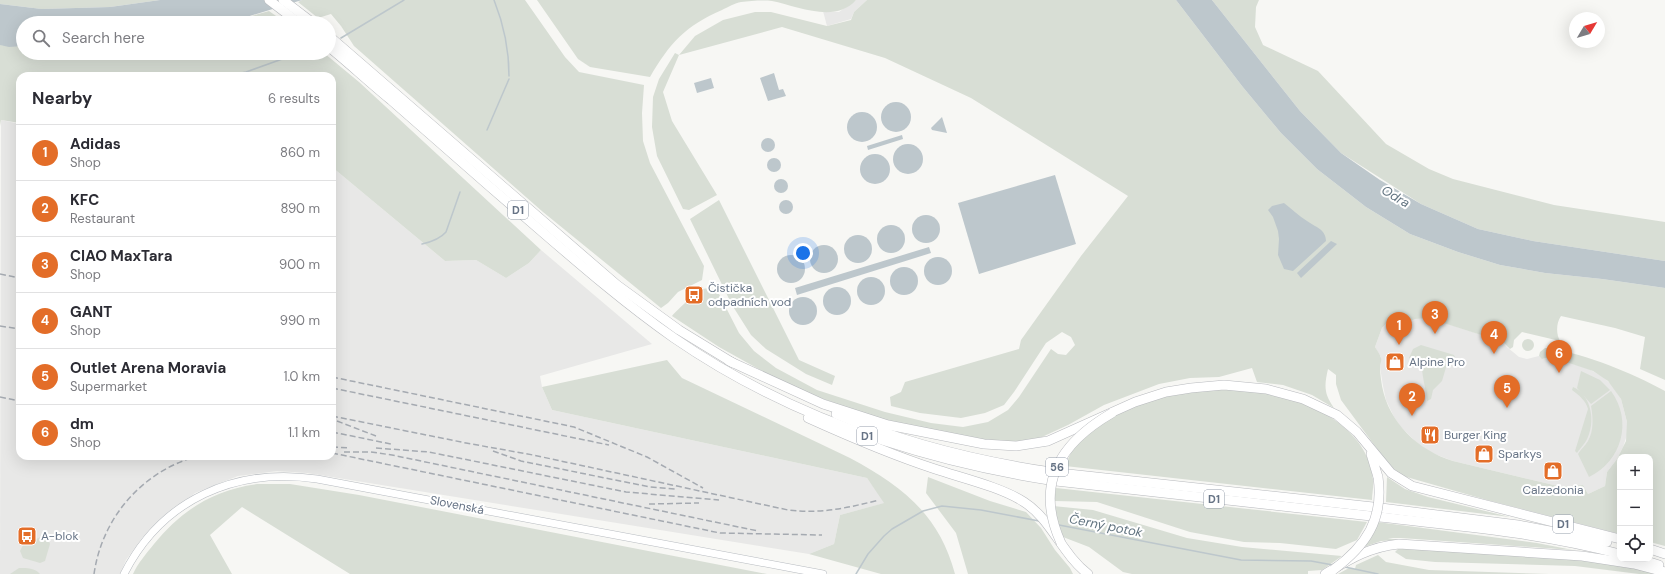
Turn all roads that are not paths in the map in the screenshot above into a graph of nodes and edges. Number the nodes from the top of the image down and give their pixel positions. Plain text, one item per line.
1 (269, 0) edge
2 (283, 0) edge
3 (290, 16) edge
4 (304, 16) edge
5 (336, 43) edge
6 (336, 52) edge
7 (392, 96) junction
8 (650, 315) junction
9 (700, 354) junction
10 (729, 361) junction
11 (1112, 413) junction
12 (1365, 442) junction
13 (1054, 477) junction
14 (1376, 512) junction
15 (1617, 538) edge
16 (1061, 543) junction
17 (1617, 544) edge
18 (1653, 550) edge
19 (1617, 553) edge
20 (1653, 554) edge
21 (1665, 554) edge
22 (1665, 558) edge
23 (1073, 560) junction
24 (1648, 562) edge
25 (1665, 568) edge
26 (1665, 572) edge
27 (1328, 573) edge
28 (124, 574) edge
29 (823, 574) edge
30 (1080, 574) edge
31 (1088, 574) edge

1 - 3 highway
2 - 4 highway
5 - 7 highway, D1
6 - 7 highway, D1
7 - 8 highway, D1
8 - 9 highway, D1
8 - 10 highway, D1
9 - 13 highway, D1
9 - 16 highway, D1, bridge
10 - 11 highway, D1, bridge
10 - 13 highway, D1
11 - 12 highway
11 - 16 highway, 56, bridge
12 - 15 highway, D1
12 - 27 highway, bridge
13 - 14 highway, D1
14 - 17 highway, D1
14 - 19 highway, D1
16 - 23 highway, 56
18 - 21 highway
20 - 22 highway
23 - 30 highway, 56
23 - 31 highway, 56
24 - 25 highway
26 - 27 highway, bridge
28 - 29 street, Slovenská

